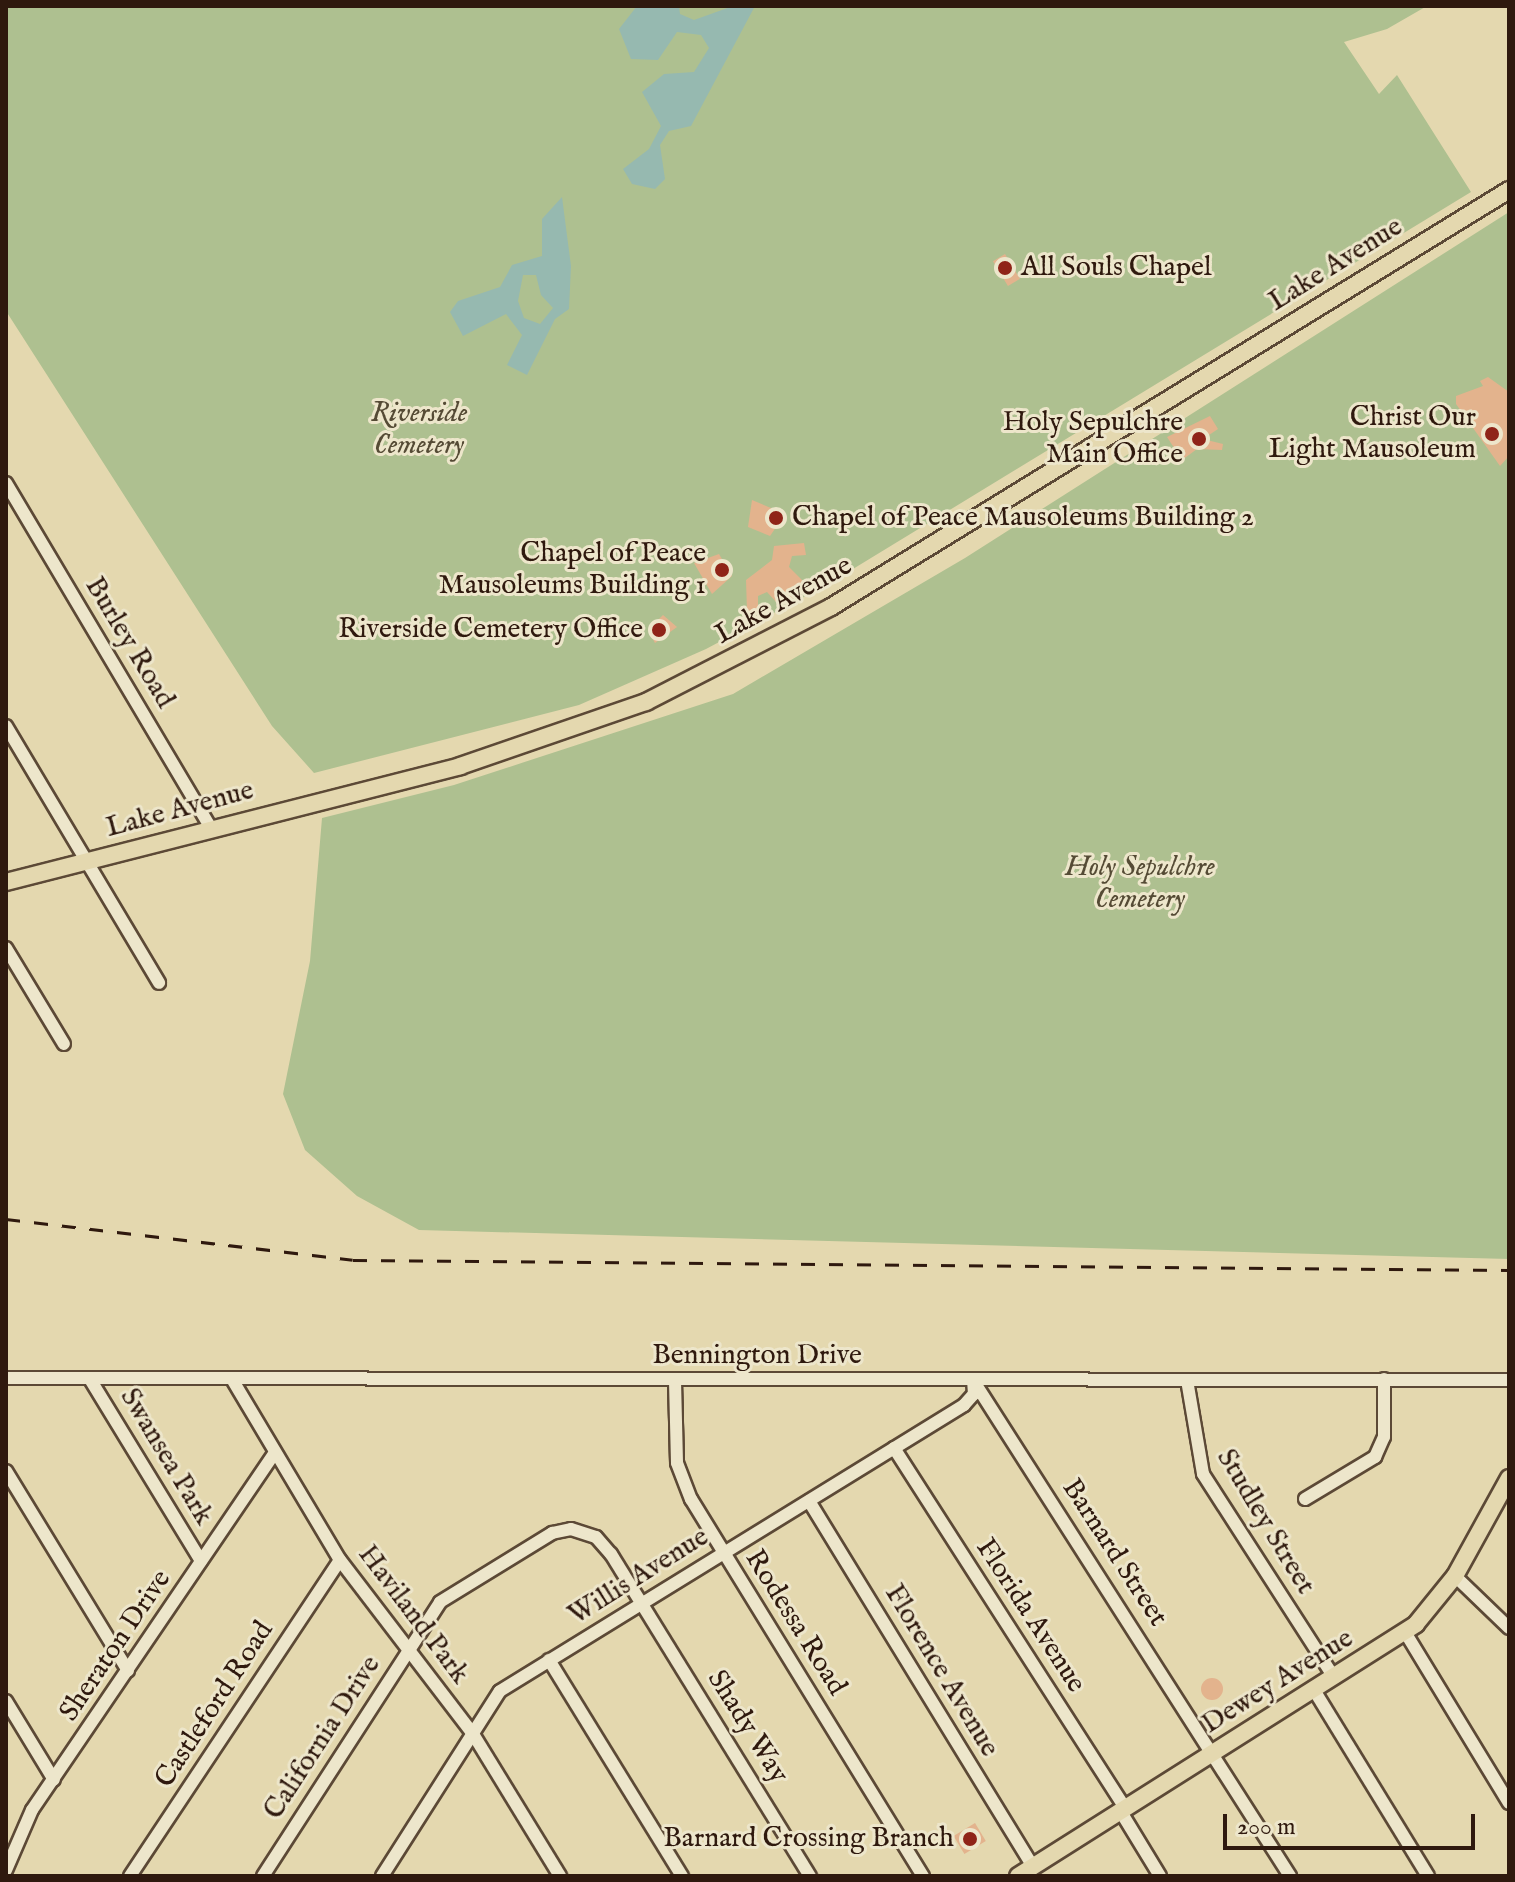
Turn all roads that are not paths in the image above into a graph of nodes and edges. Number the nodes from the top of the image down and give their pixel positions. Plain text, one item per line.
1 (1509, 190) edge
2 (6, 483) edge
3 (6, 726) edge
4 (211, 828) junction
5 (86, 861) junction
6 (6, 882) edge
7 (6, 948) edge
8 (159, 983) dead end
9 (64, 1044) dead end
10 (6, 1378) edge
11 (90, 1379) junction
12 (232, 1379) junction
13 (973, 1379) junction
14 (1384, 1379) junction
15 (1187, 1380) junction
16 (1509, 1380) edge
17 (675, 1381) junction
18 (894, 1448) junction
19 (275, 1453) junction
20 (6, 1471) edge
21 (1507, 1486) edge
22 (1305, 1499) dead end
23 (809, 1501) junction
24 (724, 1553) junction
25 (340, 1560) junction
26 (201, 1561) junction
27 (1455, 1576) junction
28 (642, 1603) junction
29 (1509, 1628) edge
30 (1405, 1632) junction
31 (409, 1649) junction
32 (549, 1660) junction
33 (128, 1671) junction
34 (1334, 1677) junction
35 (1314, 1690) junction
36 (6, 1701) edge
37 (473, 1734) junction
38 (1214, 1753) junction
39 (54, 1780) junction
40 (1509, 1803) edge
41 (1123, 1810) junction
42 (6, 1870) edge
43 (1028, 1872) edge
44 (555, 1874) edge
45 (130, 1876) edge
46 (263, 1876) edge
47 (382, 1876) edge
48 (682, 1876) edge
49 (810, 1876) edge
50 (923, 1876) edge
51 (1160, 1876) edge
52 (1290, 1876) edge
53 (1428, 1876) edge

1 - 4 main road, Lake Avenue
2 - 4 street, Burley Road
3 - 5 street
4 - 5 main road, Lake Avenue
5 - 6 main road, Lake Avenue
5 - 8 street
7 - 9 street
10 - 11 street, Bennington Drive
11 - 12 street, Bennington Drive
11 - 26 street, Swansea Park
12 - 17 street, Bennington Drive
12 - 19 street, Haviland Park
13 - 15 street, Bennington Drive
13 - 17 street, Bennington Drive
13 - 18 street, Willis Avenue
13 - 38 street, Barnard Street
14 - 15 street, Bennington Drive
14 - 16 street, Bennington Drive
14 - 22 street
15 - 34 street, Studley Street
17 - 24 street, Rodessa Road
18 - 23 street, Willis Avenue
18 - 41 street, Florida Avenue
19 - 25 street, Haviland Park
19 - 26 street, Sheraton Drive
20 - 33 street
21 - 27 main road, Dewey Avenue
23 - 24 street, Willis Avenue
23 - 43 street, Florence Avenue
24 - 28 street, Willis Avenue
24 - 50 street, Rodessa Road
25 - 31 street, Haviland Park
25 - 45 street, Castleford Road
26 - 33 street, Sheraton Drive
27 - 29 street
27 - 30 main road, Dewey Avenue
28 - 31 street, California Drive
28 - 32 street, Willis Avenue
28 - 49 street, Shady Way
30 - 34 main road, Dewey Avenue
30 - 40 street
31 - 37 street, Haviland Park
31 - 46 street, California Drive
32 - 37 street, Willis Avenue
32 - 48 street
33 - 39 street, Sheraton Drive
34 - 35 main road, Dewey Avenue
35 - 38 main road, Dewey Avenue
35 - 53 street
36 - 39 street
37 - 44 street, Haviland Park
37 - 47 street, Willis Avenue
38 - 41 main road, Dewey Avenue
38 - 52 street, Barnard Street
39 - 42 street, Sheraton Drive
41 - 43 main road, Dewey Avenue
41 - 51 street, Florida Avenue

